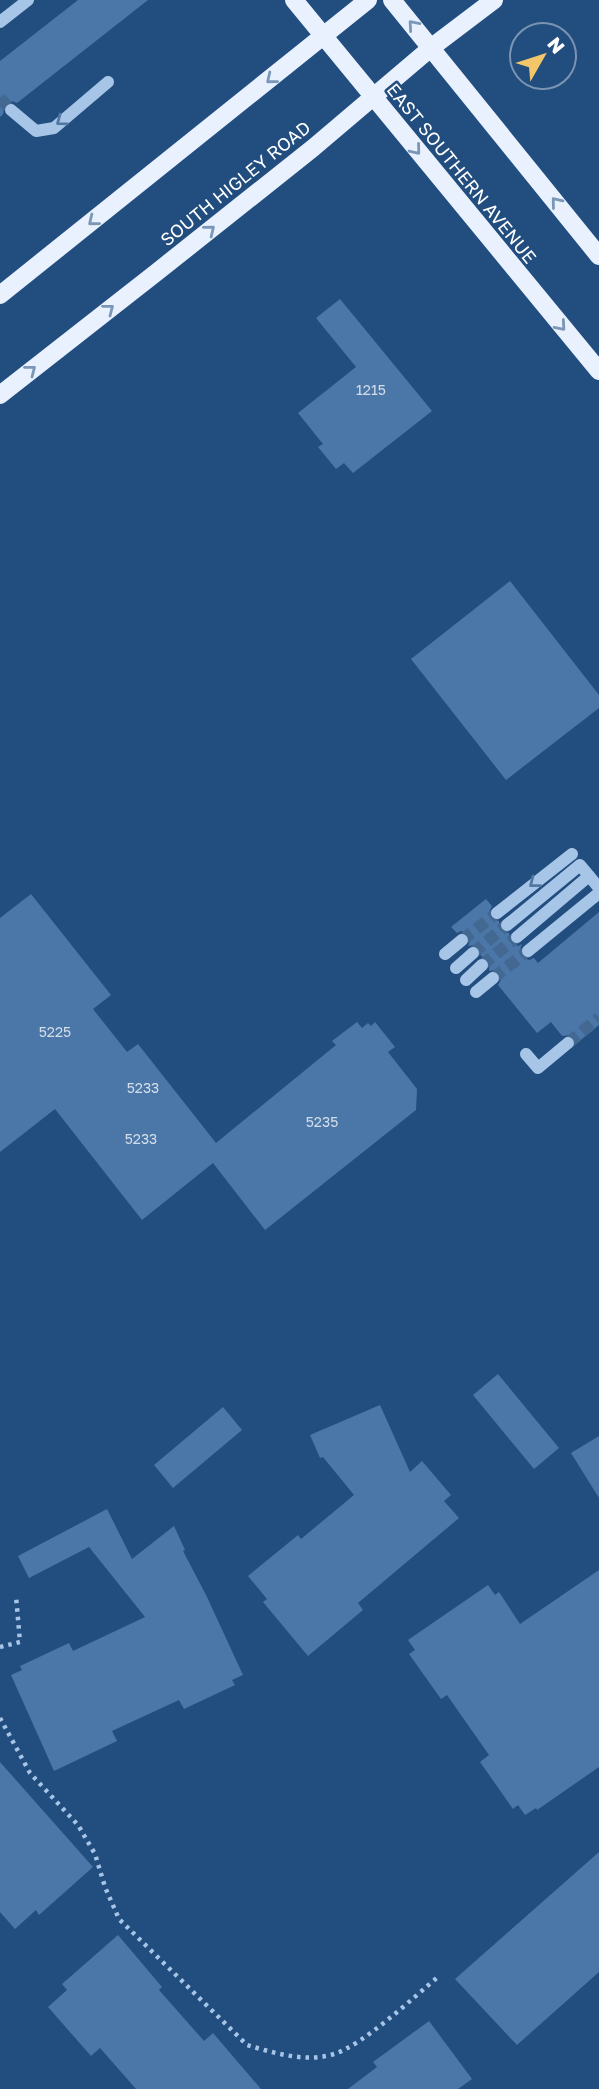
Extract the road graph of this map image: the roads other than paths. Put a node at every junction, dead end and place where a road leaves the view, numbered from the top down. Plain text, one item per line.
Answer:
1 (28, 0) edge
2 (294, 0) edge
3 (368, 0) edge
4 (392, 0) edge
5 (494, 0) edge
6 (0, 22) edge
7 (323, 36) junction
8 (432, 47) junction
9 (108, 82) dead end
10 (373, 97) junction
11 (10, 110) tunnel mouth
12 (599, 256) edge
13 (0, 295) edge
14 (599, 371) edge
15 (0, 395) edge
16 (572, 854) dead end
17 (589, 876) junction
18 (599, 891) edge
19 (497, 913) tunnel mouth
20 (507, 925) tunnel mouth
21 (517, 937) tunnel mouth
22 (462, 940) tunnel mouth
23 (528, 951) tunnel mouth
24 (472, 953) tunnel mouth
25 (445, 954) dead end
26 (482, 965) tunnel mouth
27 (456, 968) dead end
28 (493, 978) tunnel mouth
29 (466, 980) dead end
30 (476, 992) dead end
31 (568, 1043) tunnel mouth
32 (526, 1054) dead end

1 - 6 lane
2 - 7 main road, EAST SOUTHERN AVENUE
3 - 7 main road
8 -> 4 main road
5 - 8 main road, SOUTH HIGLEY ROAD
7 - 10 main road, EAST SOUTHERN AVENUE
7 -> 13 main road
8 - 10 main road, SOUTH HIGLEY ROAD
12 -> 8 main road
9 -> 11 lane
10 -> 14 main road, EAST SOUTHERN AVENUE
15 -> 10 main road, SOUTH HIGLEY ROAD
16 -> 19 lane
17 - 18 lane
17 - 20 lane
17 - 21 lane
18 - 23 lane
22 - 25 lane
24 - 27 lane
26 - 29 lane
28 - 30 lane
31 - 32 lane

